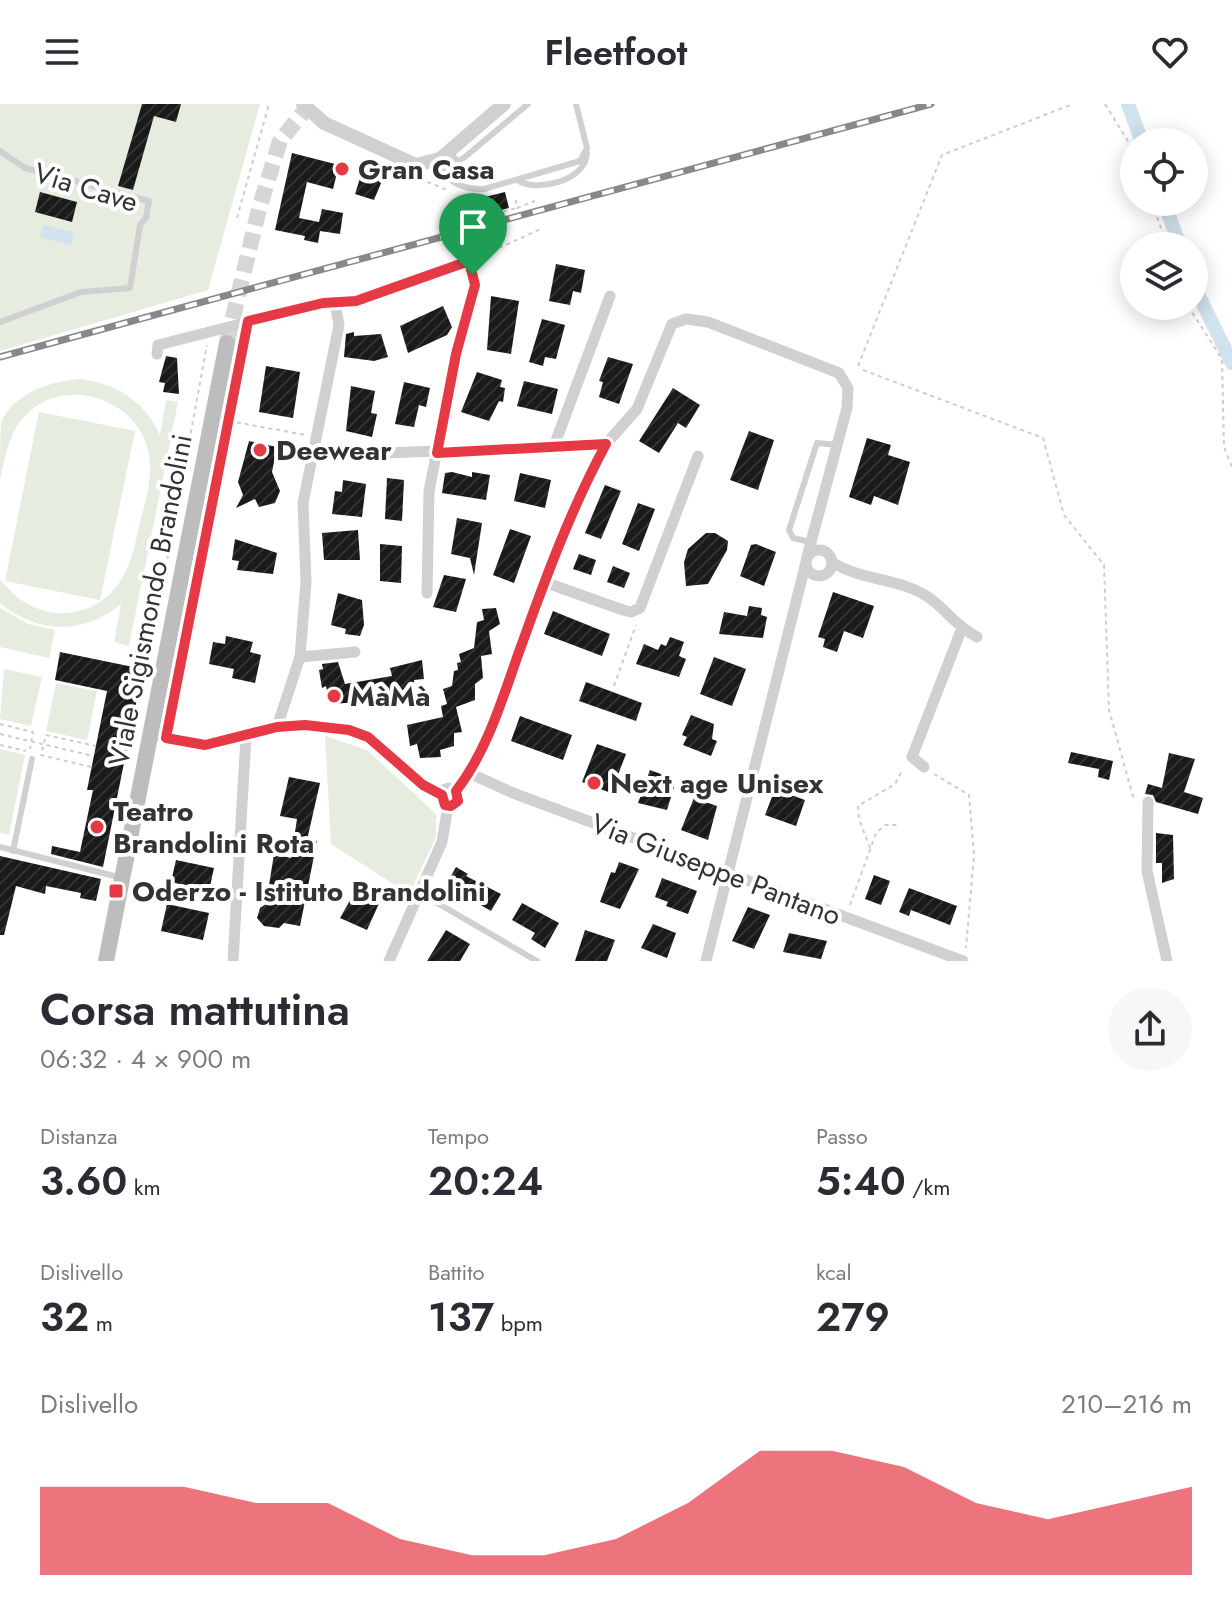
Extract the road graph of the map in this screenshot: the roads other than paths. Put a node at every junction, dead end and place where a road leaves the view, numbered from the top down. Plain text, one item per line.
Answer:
1 (504, 104) edge
2 (528, 104) edge
3 (576, 104) edge
4 (306, 108) edge
5 (587, 148) junction
6 (0, 151) edge
7 (442, 156) junction
8 (517, 180) junction
9 (473, 275) dead end
10 (610, 296) dead end
11 (0, 322) edge
12 (227, 343) tunnel mouth
13 (157, 354) dead end
14 (606, 444) junction
15 (838, 445) junction
16 (554, 446) junction
17 (437, 453) junction
18 (313, 456) junction
19 (698, 456) dead end
20 (815, 528) junction
21 (810, 542) junction
22 (821, 550) junction
23 (806, 559) junction
24 (832, 562) junction
25 (850, 572) junction
26 (823, 575) junction
27 (544, 582) junction
28 (427, 593) dead end
29 (799, 597) junction
30 (962, 628) junction
31 (977, 637) dead end
32 (355, 652) dead end
33 (300, 657) junction
34 (277, 727) junction
35 (158, 736) junction
36 (246, 736) junction
37 (32, 759) dead end
38 (924, 767) road end
39 (469, 773) junction
40 (445, 800) junction
41 (1148, 802) road end
42 (0, 847) edge
43 (13, 851) junction
44 (727, 873) junction
45 (122, 878) junction
46 (420, 893) junction
47 (946, 958) edge
48 (106, 961) edge
49 (233, 961) edge
50 (389, 961) edge
51 (537, 961) edge
52 (706, 961) edge
53 (964, 961) edge
54 (1167, 961) edge

1 - 7 street
2 - 7 lane
3 - 5 lane
4 - 7 street
5 - 8 lane
5 - 8 lane
6 - 11 lane, Via Cave
7 - 8 lane
9 - 17 street
10 - 16 street
12 - 35 main road, Viale Sigismondo Brandolini
13 - 18 street
14 - 15 street
14 - 16 street
14 - 27 street
15 - 20 street
15 - 21 lane
16 - 17 street
17 - 18 street
17 - 28 street
18 - 33 street
19 - 27 street
20 - 21 street
20 - 22 street
21 - 23 street
22 - 23 street
22 - 24 street
23 - 26 street
23 - 29 street
24 - 25 street
24 - 26 street
25 - 26 street
25 - 30 street
26 - 29 street
27 - 39 street
29 - 44 street
30 - 31 street
30 - 38 street
32 - 33 street
33 - 34 street
34 - 36 street
34 - 40 street
35 - 36 street
35 - 45 main road, Viale Sigismondo Brandolini
36 - 49 street
37 - 43 lane
39 - 40 street
39 - 44 street, Via Giuseppe Pantano
40 - 46 street
41 - 54 street
42 - 43 lane
43 - 45 lane
44 - 47 street, Via Giuseppe Pantano
44 - 52 street
45 - 48 main road, Viale Sigismondo Brandolini
46 - 50 street
46 - 51 lane
47 - 53 street, Via Giuseppe Pantano

